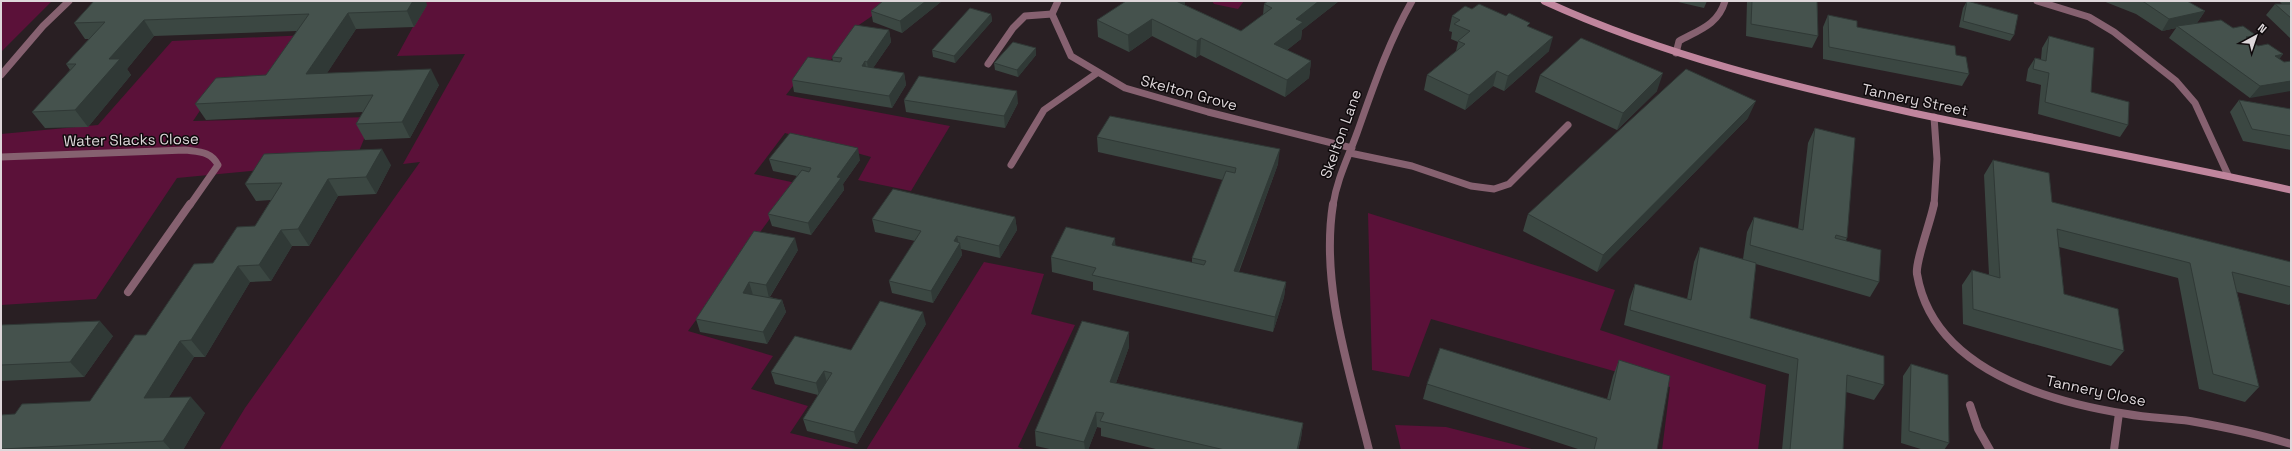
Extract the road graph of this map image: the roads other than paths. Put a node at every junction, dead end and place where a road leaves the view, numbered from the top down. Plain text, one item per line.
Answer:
1 (69, 1) edge
2 (1058, 1) edge
3 (1412, 1) edge
4 (1544, 1) edge
5 (1725, 1) edge
6 (2037, 1) edge
7 (1052, 14) junction
8 (1676, 53) junction
9 (988, 64) dead end
10 (1096, 73) junction
11 (1, 75) edge
12 (1934, 117) junction
13 (1568, 126) dead end
14 (1351, 151) junction
15 (1, 157) edge
16 (1011, 165) dead end
17 (2228, 175) junction
18 (2291, 190) edge
19 (128, 292) dead end
20 (1970, 405) dead end
21 (2119, 413) junction
22 (2291, 444) edge
23 (1370, 450) edge
24 (1990, 450) edge
25 (2114, 450) edge

1 - 11 street
2 - 7 street
3 - 14 street, Skelton Lane
4 - 8 main road, Tannery Street
5 - 8 street
6 - 17 street
7 - 9 street
7 - 10 street, Skelton Grove
8 - 12 main road, Tannery Street
10 - 14 street, Skelton Grove
10 - 16 street
12 - 17 main road, Tannery Street
12 - 21 street, Tannery Close
13 - 14 street, Skelton Grove
14 - 23 street, Skelton Lane
15 - 19 street, Water Slacks Close
17 - 18 main road, Tannery Street
20 - 24 street
21 - 22 street, Tannery Close
21 - 25 street

